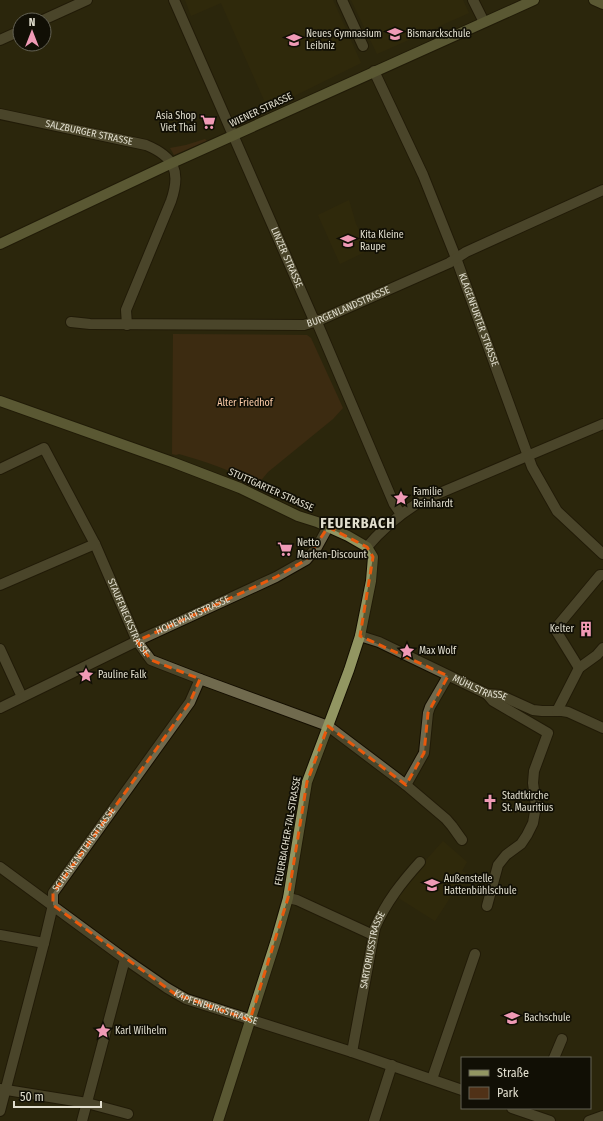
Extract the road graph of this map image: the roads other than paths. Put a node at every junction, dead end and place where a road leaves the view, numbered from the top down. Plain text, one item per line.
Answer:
1 (87, 0) edge
2 (174, 0) edge
3 (342, 0) edge
4 (474, 0) edge
5 (534, 0) edge
6 (594, 0) edge
7 (603, 4) edge
8 (52, 16) edge
9 (484, 22) junction
10 (12, 35) edge
11 (0, 40) edge
12 (363, 46) dead end
13 (374, 71) junction
14 (0, 114) edge
15 (234, 135) junction
16 (172, 163) junction
17 (603, 190) edge
18 (0, 244) edge
19 (456, 258) junction
20 (316, 320) junction
21 (71, 322) dead end
22 (127, 325) junction
23 (0, 401) edge
24 (603, 424) edge
25 (527, 456) junction
26 (0, 469) edge
27 (400, 514) junction
28 (328, 527) junction
29 (95, 544) junction
30 (367, 547) junction
31 (603, 554) edge
32 (603, 574) edge
33 (0, 585) edge
34 (360, 636) junction
35 (137, 641) junction
36 (603, 648) edge
37 (0, 649) edge
38 (579, 668) junction
39 (448, 676) junction
40 (200, 679) junction
41 (487, 694) junction
42 (22, 697) junction
43 (0, 708) edge
44 (557, 711) junction
45 (328, 726) junction
46 (603, 728) edge
47 (406, 785) junction
48 (462, 840) dead end
49 (420, 862) dead end
50 (0, 867) edge
51 (288, 898) junction
52 (54, 905) junction
53 (487, 906) dead end
54 (0, 935) edge
55 (373, 936) junction
56 (44, 943) junction
57 (475, 954) dead end
58 (125, 959) junction
59 (250, 1020) junction
60 (562, 1039) dead end
61 (352, 1052) junction
62 (554, 1057) edge
63 (392, 1066) junction
64 (432, 1079) junction
65 (2, 1090) edge
66 (461, 1090) edge
67 (87, 1103) junction
68 (515, 1109) edge
69 (0, 1111) edge
70 (128, 1114) dead end
71 (532, 1115) edge
72 (603, 1116) edge
73 (82, 1121) edge
74 (218, 1121) edge
75 (374, 1121) edge
76 (550, 1121) edge
77 (591, 1121) edge

1 - 8 street
2 - 15 street, LINZER STRASSE
3 - 12 street
4 - 9 street
5 - 9 main road, WIENER STRASSE
6 - 7 main road
9 - 13 main road, WIENER STRASSE
10 - 11 street
13 - 15 main road, WIENER STRASSE
13 - 19 street, KLAGENFURTER STRASSE
14 - 16 street, SALZBURGER STRASSE
15 - 16 main road, WIENER STRASSE
15 - 20 street, LINZER STRASSE
16 - 18 main road, WIENER STRASSE
16 - 22 street
17 - 19 street, BURGENLANDSTRASSE
19 - 20 street, BURGENLANDSTRASSE
19 - 25 street, KLAGENFURTER STRASSE
20 - 22 street, BURGENLANDSTRASSE
20 - 27 street, LINZER STRASSE
21 - 22 street, BURGENLANDSTRASSE
23 - 28 main road, STUTTGARTER STRASSE
24 - 25 street
25 - 27 street
25 - 31 street, KLAGENFURTER STRASSE
26 - 29 street, STAUFENECKSTRASSE
27 - 30 street
28 - 30 main road, STUTTGARTER STRASSE
28 - 35 street, HOHEWARTSTRASSE
29 - 33 street
29 - 35 street, STAUFENECKSTRASSE
30 - 34 main road, FEUERBACHER-TAL-STRASSE
32 - 38 street
34 - 39 street, MÜHLSTRASSE
34 - 45 main road, FEUERBACHER-TAL-STRASSE
35 - 40 street, STAUFENECKSTRASSE
35 - 42 street, HOHEWARTSTRASSE
36 - 38 street
37 - 42 street
38 - 44 street
39 - 41 street, MÜHLSTRASSE
39 - 47 street
40 - 45 street, STAUFENECKSTRASSE
40 - 52 street, SCHENKENSTEINSTRASSE
41 - 44 street, MÜHLSTRASSE
41 - 53 street
42 - 43 street, HOHEWARTSTRASSE
44 - 46 street, MÜHLSTRASSE
45 - 47 street, STAUFENECKSTRASSE
45 - 51 main road, FEUERBACHER-TAL-STRASSE
47 - 48 street, STAUFENECKSTRASSE
49 - 55 street, SARTORIUSSTRASSE
50 - 52 street, KAPFENBURGSTRASSE
51 - 55 street
51 - 59 main road, FEUERBACHER-TAL-STRASSE
52 - 56 street, SCHENKENSTEINSTRASSE
52 - 58 street, KAPFENBURGSTRASSE
54 - 56 street
55 - 61 street, SARTORIUSSTRASSE
56 - 65 street, SCHENKENSTEINSTRASSE
57 - 64 street
58 - 59 street, KAPFENBURGSTRASSE
58 - 67 street
59 - 61 street, KAPFENBURGSTRASSE
59 - 74 main road, FEUERBACHER-TAL-STRASSE
60 - 62 street
61 - 63 street, KAPFENBURGSTRASSE
63 - 64 street, KAPFENBURGSTRASSE
63 - 75 street
64 - 66 street, KAPFENBURGSTRASSE
65 - 67 street
65 - 69 street, SCHENKENSTEINSTRASSE
67 - 70 street
67 - 73 street
68 - 71 street
71 - 76 street
72 - 77 street

